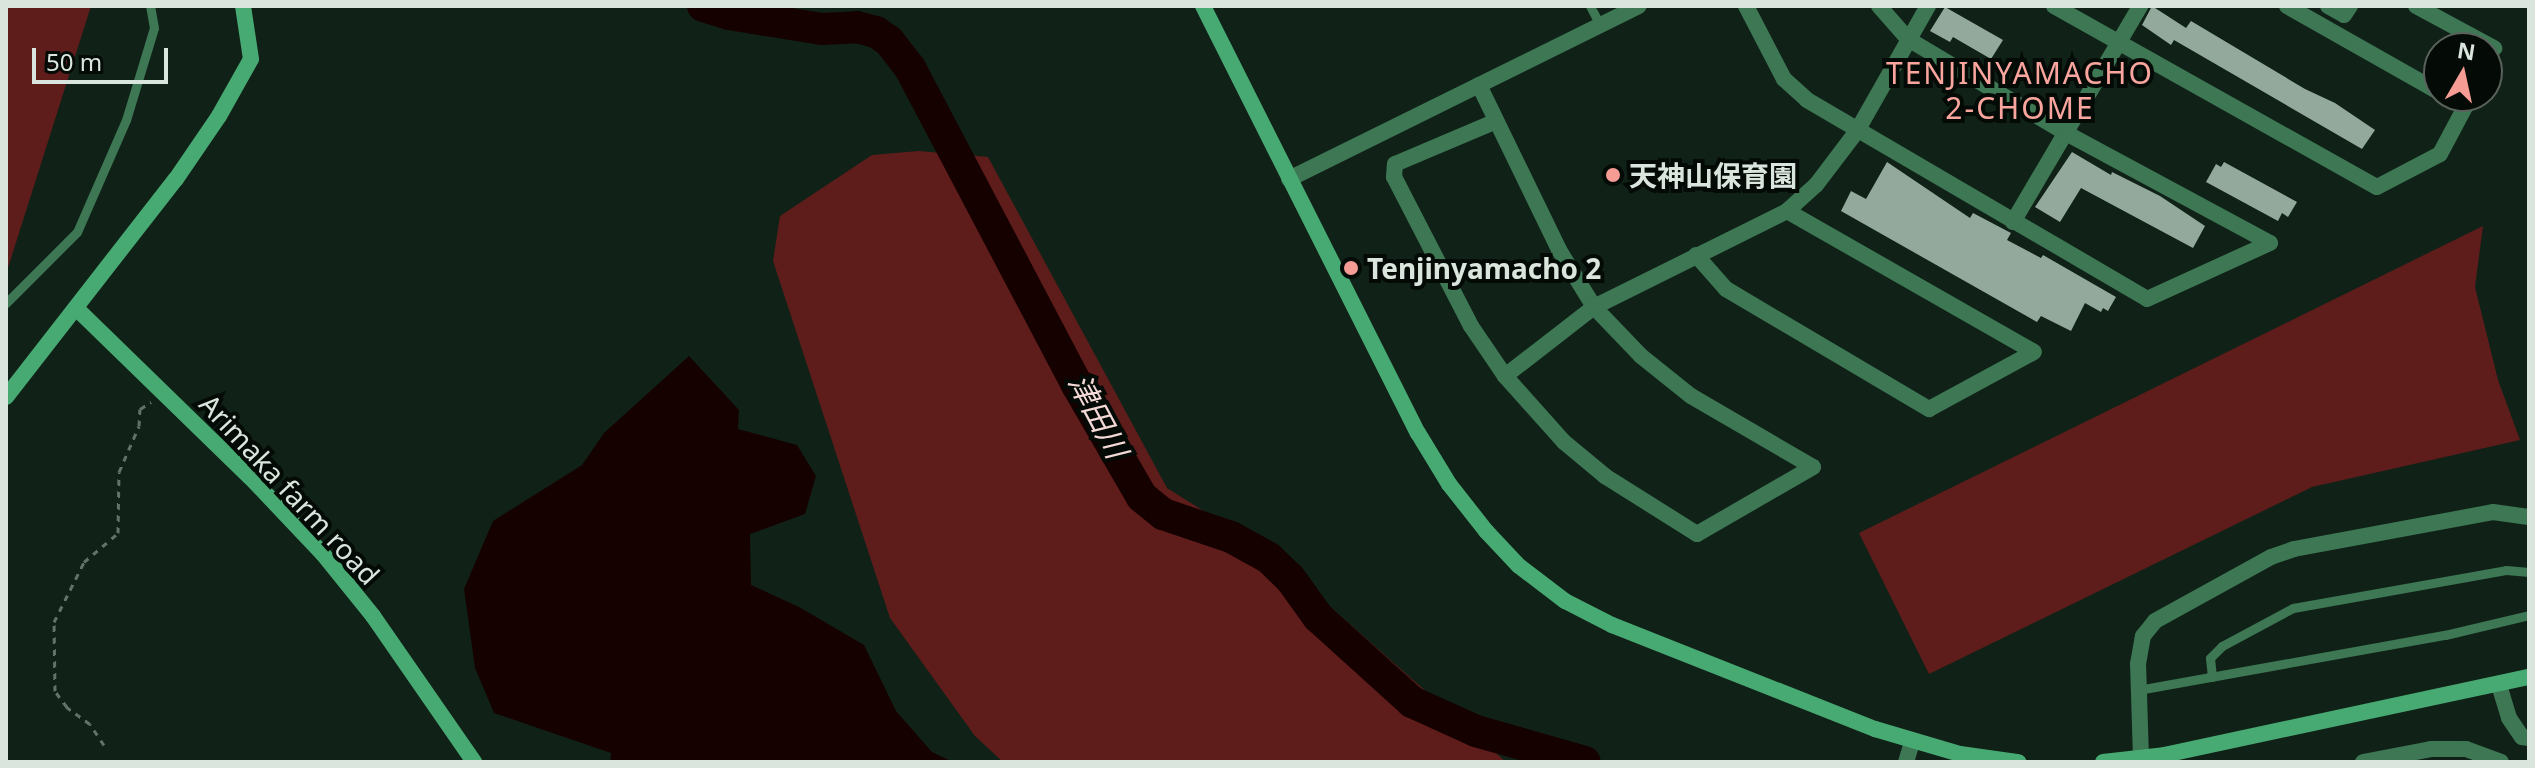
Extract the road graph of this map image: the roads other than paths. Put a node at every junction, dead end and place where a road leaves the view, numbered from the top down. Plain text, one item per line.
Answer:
1 (150, 6) edge
2 (243, 6) edge
3 (1203, 6) edge
4 (1590, 6) edge
5 (1639, 6) edge
6 (1746, 6) edge
7 (1879, 6) edge
8 (1928, 6) edge
9 (2054, 6) edge
10 (2140, 6) edge
11 (2287, 6) edge
12 (2328, 6) edge
13 (2350, 6) edge
14 (2416, 6) edge
15 (1600, 25) junction
16 (2464, 32) edge
17 (1908, 39) junction
18 (2118, 42) junction
19 (2423, 83) edge
20 (1479, 85) junction
21 (2462, 112) edge
22 (1494, 122) junction
23 (1857, 131) junction
24 (2064, 132) junction
25 (1289, 179) junction
26 (1787, 211) junction
27 (2013, 222) junction
28 (1696, 255) junction
29 (6, 303) edge
30 (1594, 307) junction
31 (76, 308) junction
32 (1505, 376) junction
33 (6, 397) edge
34 (2529, 517) edge
35 (2529, 572) edge
36 (2529, 615) edge
37 (2212, 677) junction
38 (2529, 677) edge
39 (2499, 685) junction
40 (2138, 690) junction
41 (2529, 738) edge
42 (1912, 742) junction
43 (2141, 758) junction
44 (474, 762) edge
45 (1906, 762) edge
46 (2018, 762) edge
47 (2103, 762) edge
48 (2363, 762) edge
49 (2501, 762) edge

1 - 29 lane
2 - 31 street
3 - 25 street
4 - 15 lane
5 - 15 street
6 - 23 street
7 - 17 street
8 - 17 street
9 - 18 street
10 - 18 street
11 - 19 street
12 - 13 street
14 - 16 street
15 - 20 street
17 - 23 street
17 - 24 street
18 - 21 street
18 - 24 street
20 - 22 street
20 - 25 street
22 - 30 street
22 - 32 street
23 - 26 street
23 - 27 street
24 - 27 street
24 - 27 street
25 - 42 street
26 - 28 street
26 - 28 street
28 - 30 street
30 - 32 street
30 - 32 street
31 - 33 street
31 - 44 street, Arimaka farm road
34 - 40 street
35 - 37 lane
36 - 37 lane
37 - 40 lane
38 - 39 street
39 - 41 street
39 - 43 street
40 - 43 street
42 - 45 street
42 - 46 street
43 - 47 street
48 - 49 street

